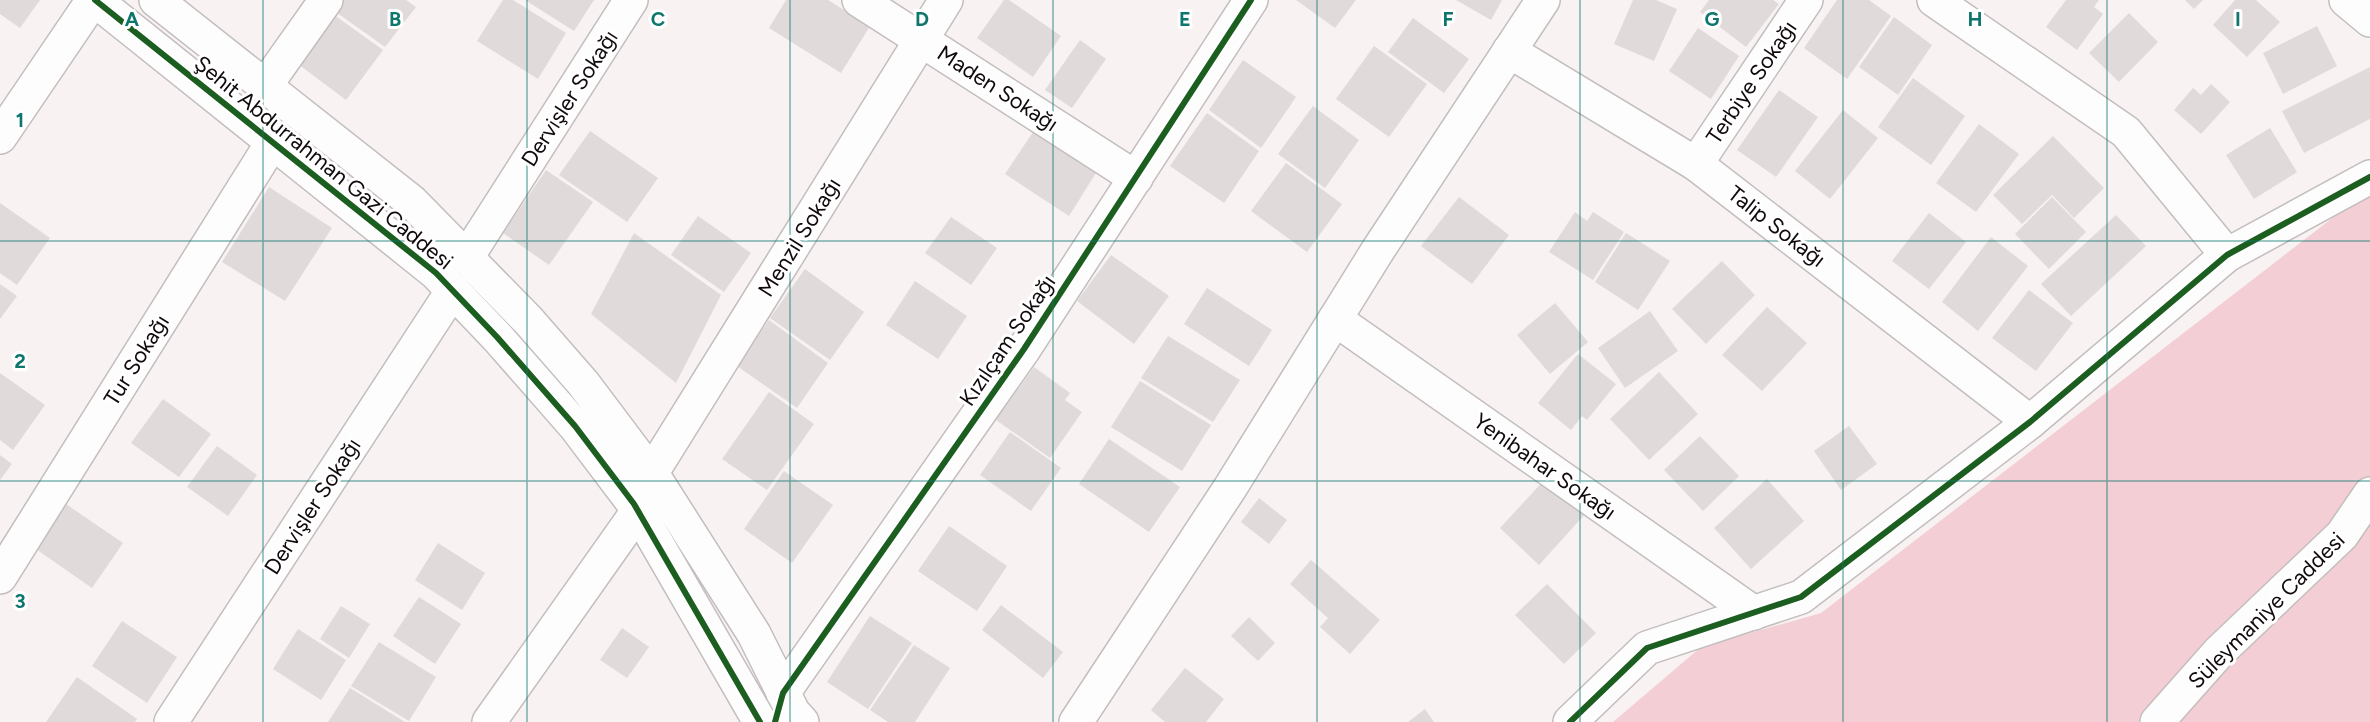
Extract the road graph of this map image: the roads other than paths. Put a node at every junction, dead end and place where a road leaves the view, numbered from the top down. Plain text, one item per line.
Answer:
1 (94, 0) edge
2 (156, 0) edge
3 (326, 0) edge
4 (631, 0) edge
5 (859, 0) edge
6 (946, 0) edge
7 (1251, 0) edge
8 (1543, 0) edge
9 (1806, 0) edge
10 (1934, 0) edge
11 (2346, 0) edge
12 (2370, 20) edge
13 (923, 39) junction
14 (1509, 51) junction
15 (265, 86) junction
16 (0, 137) edge
17 (272, 143) junction
18 (1696, 164) junction
19 (1136, 177) junction
20 (2370, 177) edge
21 (2227, 255) junction
22 (467, 257) junction
23 (453, 290) junction
24 (1335, 319) junction
25 (2030, 422) junction
26 (651, 474) junction
27 (2370, 494) edge
28 (638, 511) junction
29 (0, 578) edge
30 (1754, 613) junction
31 (779, 708) edge
32 (171, 722) edge
33 (489, 722) edge
34 (760, 722) edge
35 (802, 722) edge
36 (1077, 722) edge
37 (1570, 722) edge
38 (2157, 722) edge

1 - 16 street
1 - 17 street, Şehit Abdurrahman Gazi Caddesi
2 - 15 street, Şehit Abdurrahman Gazi Caddesi
3 - 15 street
4 - 22 street, Dervişler Sokağı
5 - 13 street, Maden Sokağı
6 - 13 street, Menzil Sokağı
7 - 19 street, Kızılçam Sokağı
8 - 14 street
9 - 18 street, Terbiye Sokağı
10 - 21 street
11 - 12 street
13 - 19 street, Maden Sokağı
13 - 26 street, Menzil Sokağı
14 - 18 street, Talip Sokağı
14 - 24 street
15 - 17 street
15 - 22 street, Şehit Abdurrahman Gazi Caddesi
17 - 23 street, Şehit Abdurrahman Gazi Caddesi
17 - 29 street, Tur Sokağı
18 - 25 street, Talip Sokağı
19 - 31 street, Kızılçam Sokağı
20 - 21 street
21 - 25 street
22 - 23 street, Dervişler Sokağı
22 - 26 street, Şehit Abdurrahman Gazi Caddesi
23 - 28 street, Şehit Abdurrahman Gazi Caddesi
23 - 32 street, Dervişler Sokağı
24 - 30 street, Yenibahar Sokağı
24 - 36 street
25 - 30 street
26 - 28 street, Menzil Sokağı
26 - 31 street, Şehit Abdurrahman Gazi Caddesi
27 - 38 street, Süleymaniye Caddesi
28 - 33 street, Menzil Sokağı
28 - 34 street, Şehit Abdurrahman Gazi Caddesi
30 - 37 street
31 - 35 street, Şehit Abdurrahman Gazi Caddesi

